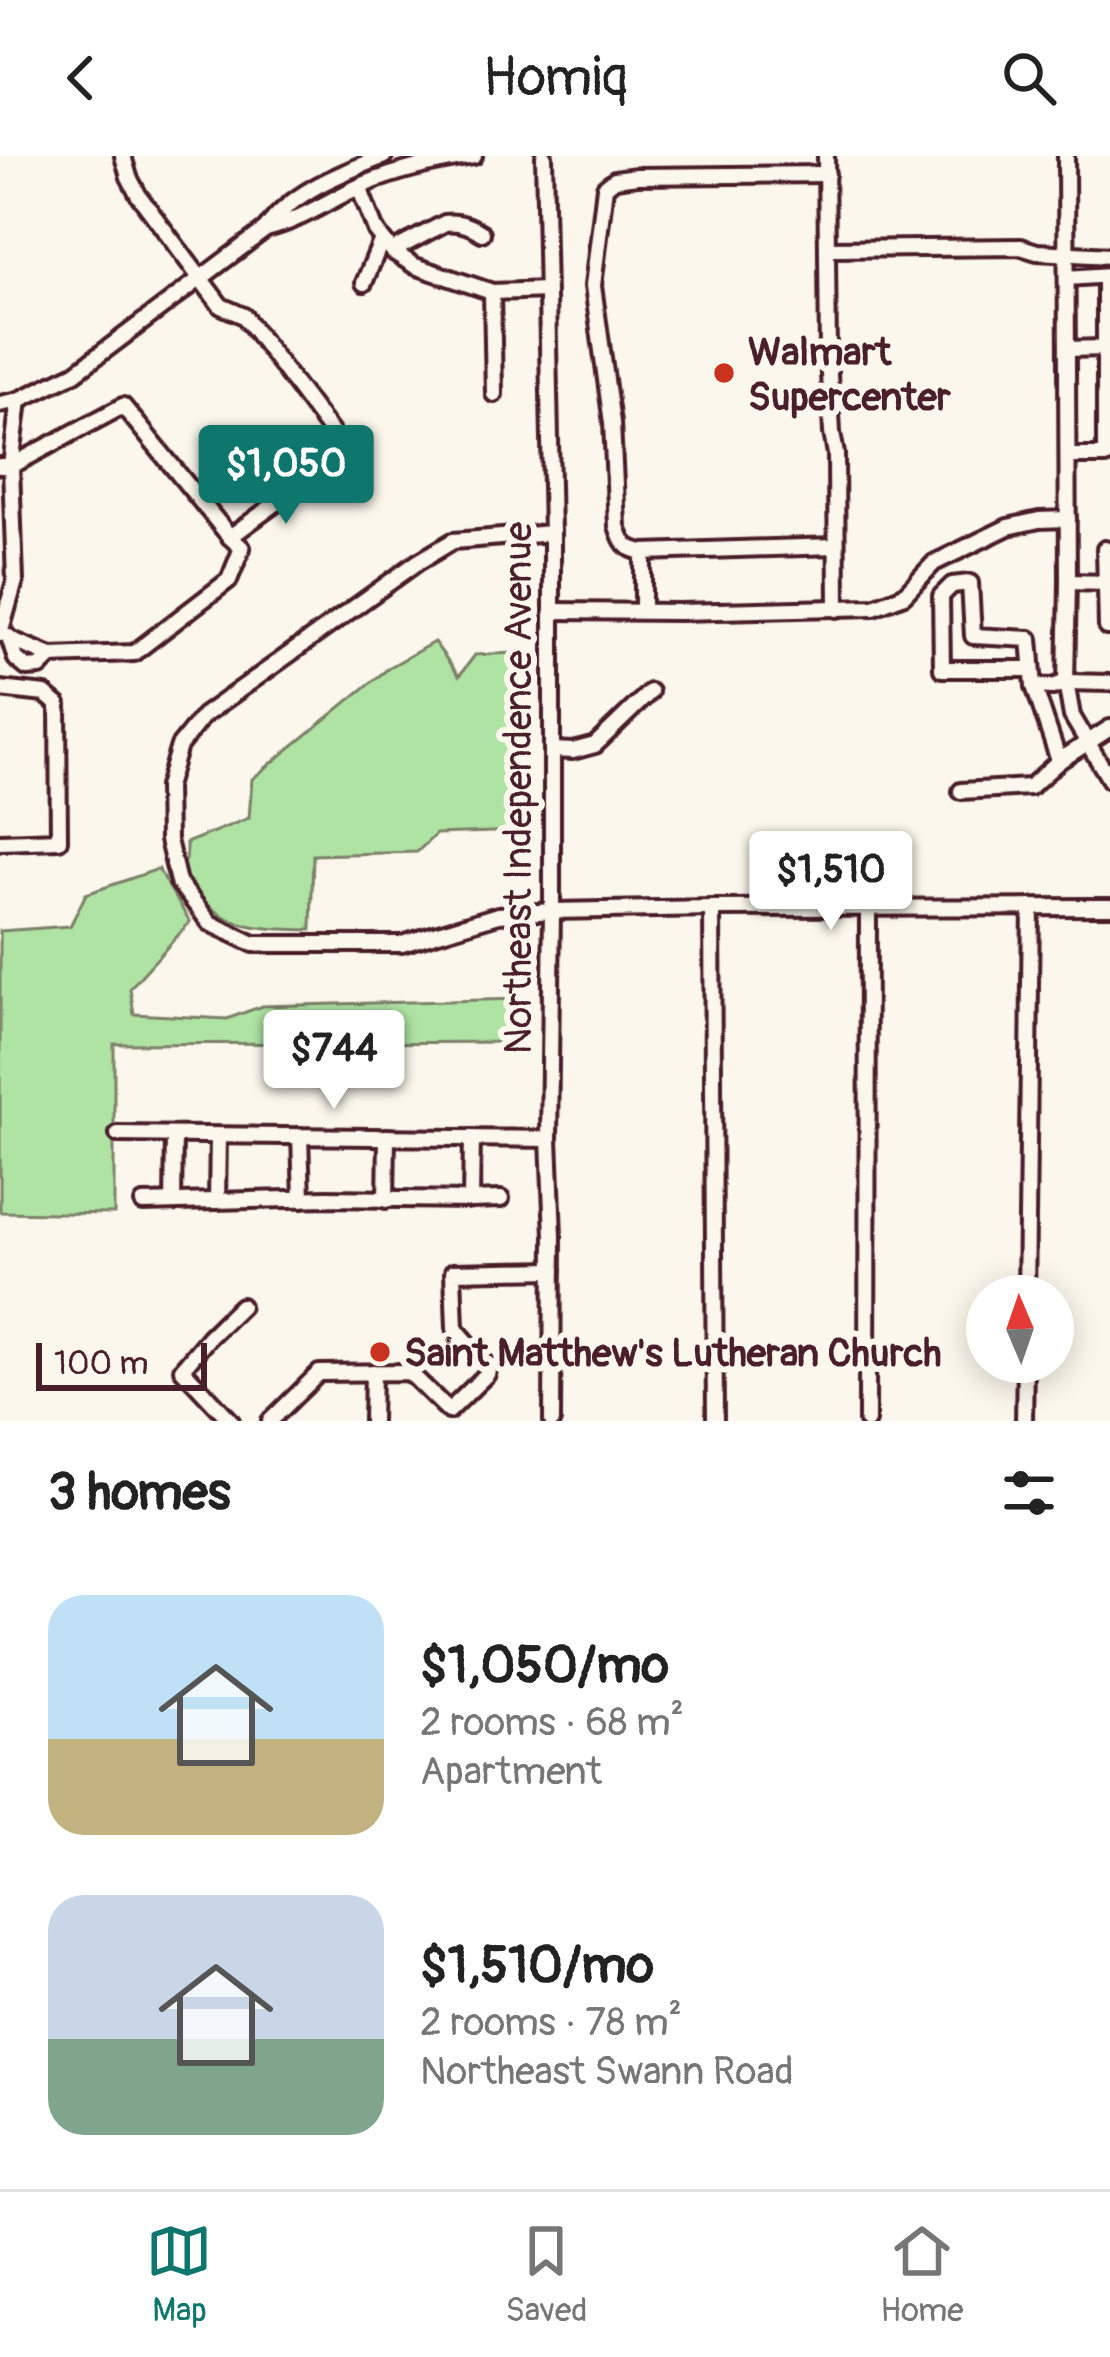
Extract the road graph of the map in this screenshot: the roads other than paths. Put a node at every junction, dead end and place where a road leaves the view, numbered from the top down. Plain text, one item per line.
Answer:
1 (123, 156) edge
2 (384, 156) edge
3 (474, 156) edge
4 (544, 156) edge
5 (826, 156) edge
6 (1066, 156) edge
7 (827, 174) junction
8 (359, 187) junction
9 (266, 230) junction
10 (482, 233) dead end
11 (387, 245) junction
12 (829, 249) junction
13 (1067, 252) junction
14 (1110, 256) edge
15 (1108, 275) edge
16 (1067, 278) junction
17 (201, 279) junction
18 (364, 283) dead end
19 (546, 290) junction
20 (492, 292) junction
21 (1105, 348) junction
22 (1067, 349) junction
23 (494, 394) dead end
24 (19, 400) junction
25 (0, 404) edge
26 (1107, 456) edge
27 (1068, 462) junction
28 (6, 466) edge
29 (1050, 469) dead end
30 (1068, 519) junction
31 (551, 533) junction
32 (230, 537) junction
33 (836, 546) junction
34 (1105, 549) dead end
35 (643, 552) junction
36 (1068, 582) junction
37 (1108, 583) edge
38 (837, 609) junction
39 (552, 611) junction
40 (643, 611) junction
41 (1110, 627) edge
42 (4, 632) edge
43 (941, 636) junction
44 (973, 636) junction
45 (1032, 669) junction
46 (1066, 682) junction
47 (1110, 683) edge
48 (1034, 686) junction
49 (0, 689) edge
50 (650, 692) dead end
51 (1110, 728) edge
52 (1085, 742) junction
53 (552, 750) junction
54 (1058, 761) junction
55 (1110, 780) edge
56 (962, 791) dead end
57 (0, 842) edge
58 (1031, 907) junction
59 (712, 908) junction
60 (868, 908) junction
61 (1110, 908) edge
62 (552, 911) junction
63 (118, 1134) dead end
64 (174, 1135) junction
65 (218, 1136) junction
66 (300, 1136) junction
67 (387, 1137) junction
68 (472, 1138) junction
69 (549, 1139) junction
70 (302, 1199) junction
71 (502, 1199) dead end
72 (386, 1200) junction
73 (471, 1200) junction
74 (217, 1201) junction
75 (173, 1202) junction
76 (143, 1203) dead end
77 (553, 1270) junction
78 (1026, 1275) edge
79 (241, 1306) dead end
80 (373, 1372) junction
81 (1025, 1383) edge
82 (444, 1416) edge
83 (231, 1421) edge
84 (270, 1421) edge
85 (372, 1421) edge
86 (552, 1421) edge
87 (715, 1421) edge
88 (867, 1421) edge
89 (1024, 1421) edge

1 - 17 street
2 - 9 street
3 - 8 street
4 - 19 street, Northeast Independence Avenue
5 - 7 street
6 - 13 street
7 - 12 street
7 - 35 street
8 - 9 street
8 - 11 street
9 - 17 street
10 - 11 street
11 - 18 street
11 - 20 street
12 - 13 street
12 - 33 street
13 - 14 street
13 - 16 street
15 - 16 street
15 - 21 street
16 - 22 street
17 - 24 street
17 - 32 street
19 - 20 street
19 - 31 street, Northeast Independence Avenue
20 - 23 street
21 - 22 street
21 - 26 street
22 - 27 street
24 - 25 street
24 - 28 street
26 - 27 street
27 - 29 street
27 - 30 street
28 - 32 street
28 - 42 street
30 - 36 street
30 - 38 street
31 - 39 street, Northeast Independence Avenue
31 - 62 street
32 - 42 street
33 - 35 street
33 - 38 street
34 - 37 street
35 - 40 street
36 - 37 street
36 - 46 street
37 - 41 street
38 - 40 street
39 - 40 street
39 - 53 street, Northeast Independence Avenue
43 - 44 street
43 - 44 street
43 - 45 street
44 - 45 street
45 - 48 street
46 - 47 street
46 - 48 street
46 - 52 street
48 - 54 street
49 - 57 street
50 - 53 street
51 - 52 street
52 - 54 street
52 - 55 street
53 - 62 street, Northeast Independence Avenue
54 - 56 street
58 - 60 street
58 - 61 street
58 - 78 street
59 - 60 street
59 - 62 street
59 - 87 street
60 - 88 street
62 - 69 street, Northeast Independence Avenue
63 - 64 street
64 - 65 street
64 - 75 street
65 - 66 street
65 - 74 street
66 - 67 street
66 - 70 street
67 - 68 street
67 - 72 street
68 - 69 street
68 - 73 street
69 - 77 street, Northeast Independence Avenue
70 - 72 street
70 - 74 street
71 - 73 street
72 - 73 street
74 - 75 street
75 - 76 street
77 - 82 street
77 - 86 street, Northeast Independence Avenue
79 - 83 street
80 - 82 street
80 - 84 street
80 - 85 street
81 - 89 street

